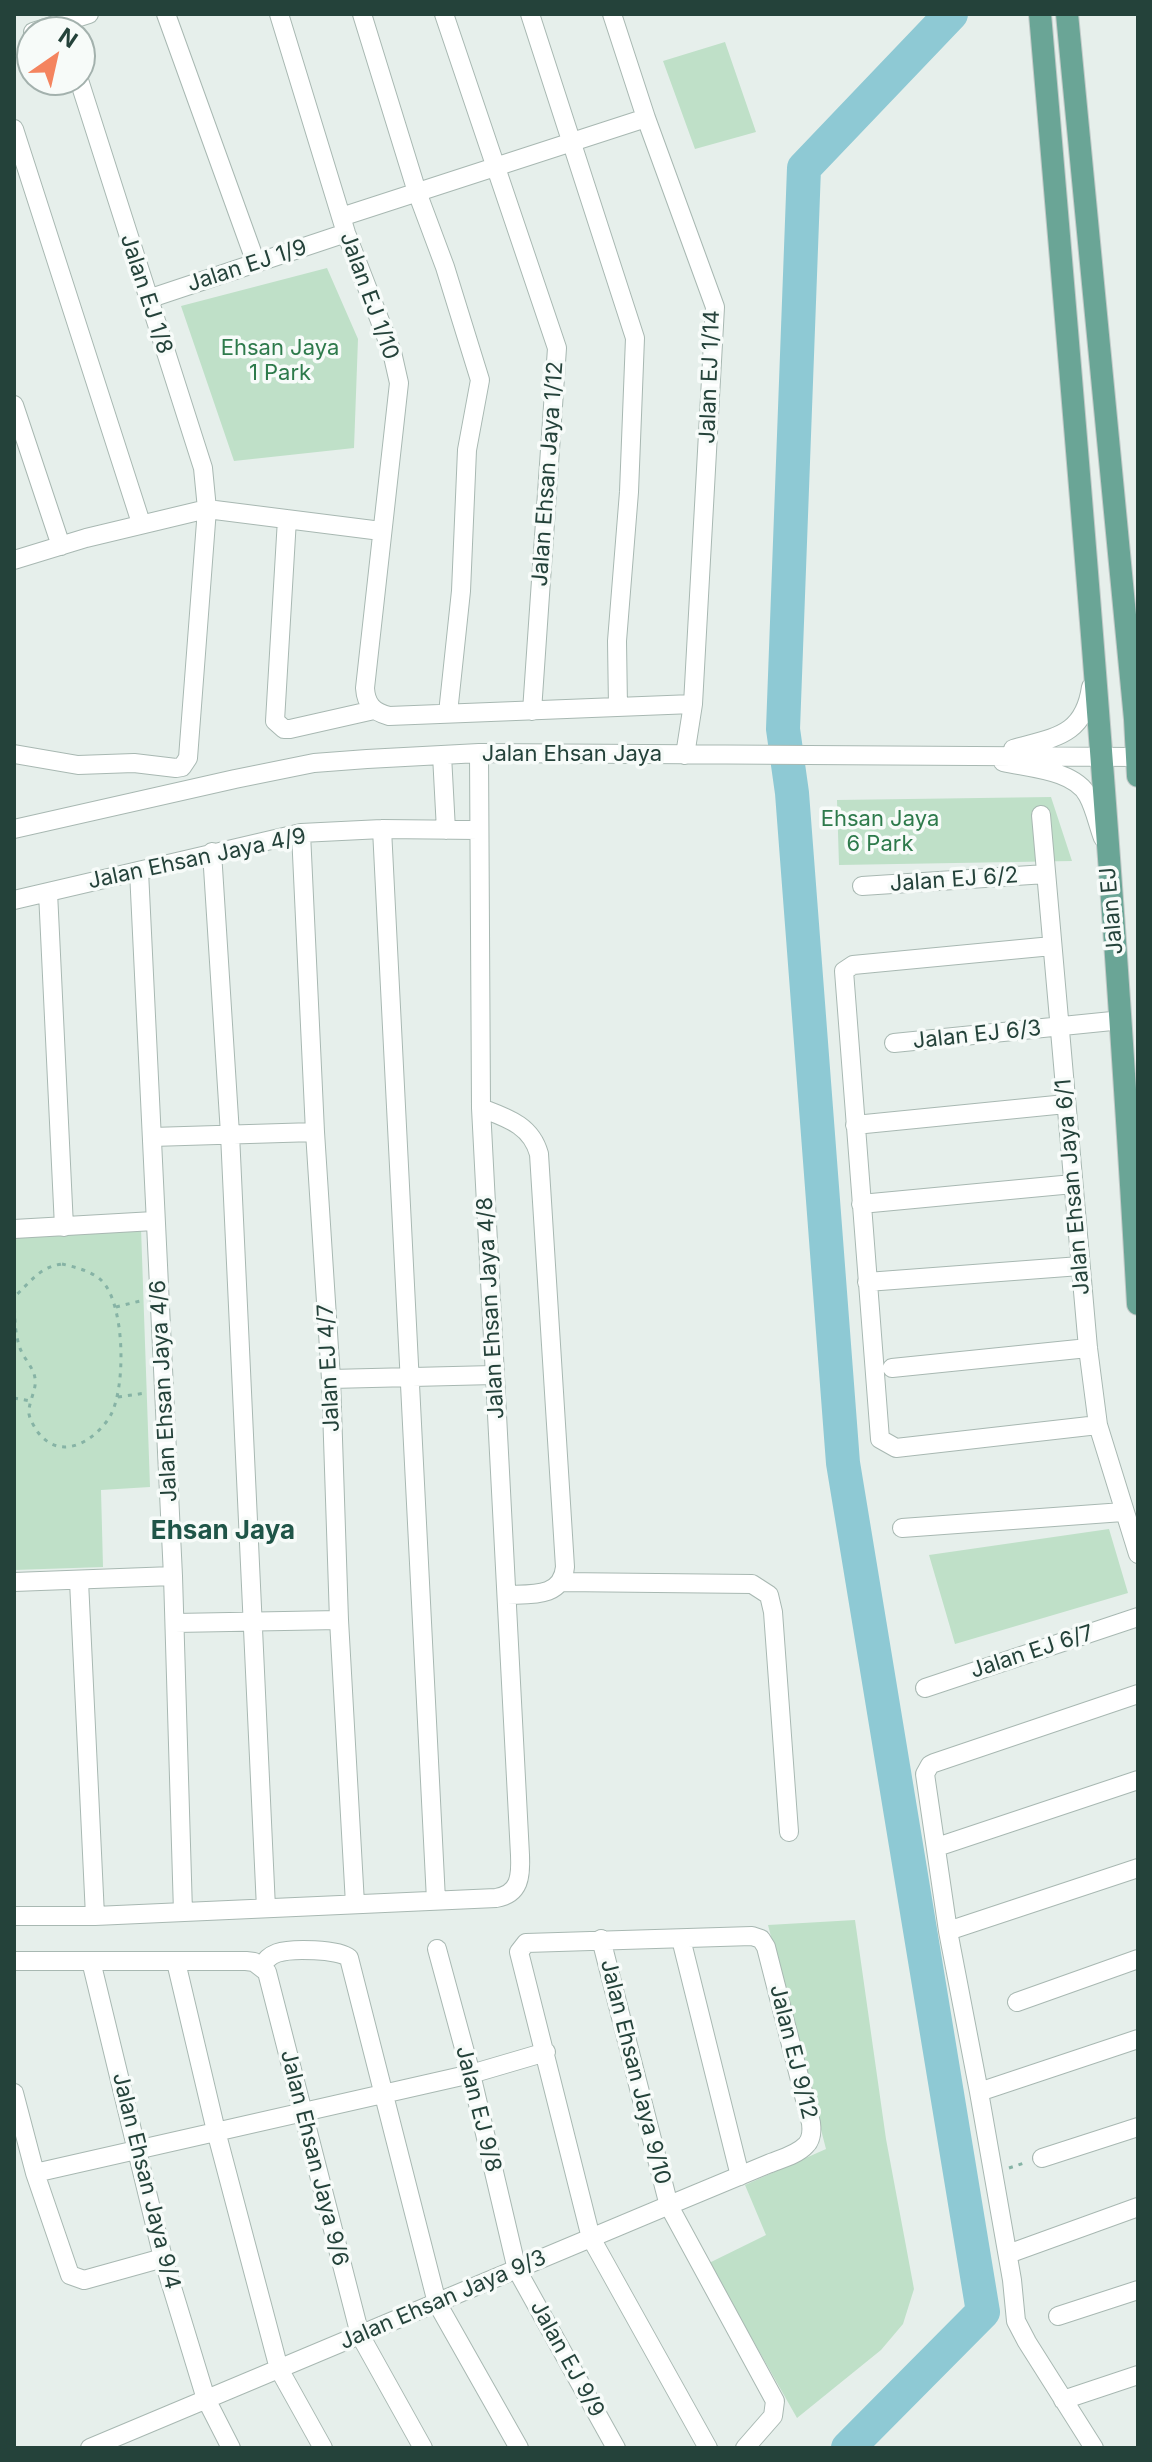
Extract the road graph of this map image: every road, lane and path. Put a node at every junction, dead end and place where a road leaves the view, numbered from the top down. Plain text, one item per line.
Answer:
1 (166, 14) edge
2 (279, 14) edge
3 (362, 14) edge
4 (444, 14) edge
5 (530, 14) edge
6 (612, 14) edge
7 (1040, 14) edge
8 (1067, 14) edge
9 (84, 96) edge
10 (646, 118) junction
11 (14, 129) edge
12 (571, 143) junction
13 (495, 167) junction
14 (417, 192) junction
15 (344, 225) junction
16 (256, 263) junction
17 (148, 299) junction
18 (14, 405) edge
19 (207, 509) junction
20 (287, 519) junction
21 (141, 523) junction
22 (381, 531) junction
23 (61, 546) junction
24 (14, 560) edge
25 (1095, 660) junction
26 (693, 704) junction
27 (618, 707) junction
28 (532, 711) junction
29 (382, 713) junction
30 (448, 713) junction
31 (1137, 719) edge
32 (479, 753) junction
33 (14, 754) edge
34 (442, 755) junction
35 (685, 755) junction
36 (973, 755) junction
37 (995, 755) junction
38 (1102, 757) junction
39 (1137, 767) edge
40 (1041, 815) dead end
41 (14, 829) edge
42 (382, 829) junction
43 (446, 830) junction
44 (478, 830) junction
45 (301, 833) junction
46 (1106, 848) junction
47 (212, 852) junction
48 (139, 871) junction
49 (1046, 874) junction
50 (862, 886) dead end
51 (48, 892) junction
52 (14, 900) edge
53 (1052, 946) junction
54 (1122, 1020) junction
55 (1059, 1026) junction
56 (894, 1043) dead end
57 (1066, 1104) junction
58 (481, 1108) junction
59 (855, 1125) junction
60 (315, 1132) junction
61 (230, 1134) junction
62 (152, 1137) junction
63 (1073, 1184) junction
64 (861, 1204) junction
65 (154, 1221) junction
66 (64, 1227) junction
67 (14, 1229) edge
68 (1080, 1266) junction
69 (867, 1282) junction
70 (160, 1295) junction
71 (14, 1297) edge
72 (1138, 1304) edge
73 (116, 1307) junction
74 (1088, 1348) junction
75 (892, 1368) dead end
76 (494, 1375) junction
77 (410, 1377) junction
78 (331, 1379) junction
79 (165, 1390) junction
80 (118, 1397) junction
81 (14, 1398) edge
82 (31, 1401) junction
83 (1098, 1425) junction
84 (1123, 1512) junction
85 (902, 1528) dead end
86 (1138, 1554) edge
87 (173, 1576) junction
88 (79, 1581) junction
89 (14, 1582) edge
90 (561, 1582) junction
91 (507, 1595) junction
92 (1138, 1617) edge
93 (339, 1620) junction
94 (175, 1623) junction
95 (252, 1623) junction
96 (925, 1688) dead end
97 (1138, 1694) edge
98 (1138, 1780) edge
99 (789, 1832) dead end
100 (937, 1847) junction
101 (1138, 1868) edge
102 (436, 1900) junction
103 (355, 1904) junction
104 (266, 1908) junction
105 (183, 1912) junction
106 (14, 1916) edge
107 (95, 1916) junction
108 (948, 1931) junction
109 (601, 1939) junction
110 (681, 1939) junction
111 (437, 1949) dead end
112 (1138, 1959) edge
113 (14, 1961) edge
114 (91, 1961) junction
115 (176, 1962) junction
116 (266, 1973) junction
117 (1017, 2002) dead end
118 (1138, 2039) edge
119 (546, 2052) junction
120 (471, 2074) junction
121 (979, 2092) junction
122 (14, 2093) edge
123 (382, 2093) junction
124 (301, 2112) junction
125 (1138, 2127) edge
126 (216, 2131) junction
127 (138, 2149) junction
128 (796, 2152) joint
129 (1042, 2158) joint
130 (993, 2172) junction
131 (35, 2173) junction
132 (740, 2176) junction
133 (669, 2206) junction
134 (1138, 2207) edge
135 (591, 2238) junction
136 (1008, 2254) junction
137 (163, 2258) junction
138 (517, 2270) junction
139 (1138, 2290) edge
140 (437, 2303) junction
141 (1058, 2316) dead end
142 (360, 2335) junction
143 (279, 2369) junction
144 (1138, 2375) edge
145 (206, 2399) junction
146 (1063, 2400) junction
147 (90, 2448) edge
148 (231, 2448) edge
149 (323, 2448) edge
150 (423, 2448) edge
151 (519, 2448) edge
152 (616, 2448) edge
153 (708, 2448) edge
154 (745, 2448) edge
155 (1094, 2448) edge

1 - 16 street
2 - 15 street, Jalan EJ 1/10
3 - 14 street
4 - 13 street, Jalan Ehsan Jaya 1/12
5 - 12 street
6 - 10 street, Jalan EJ 1/14
7 - 25 main road, Jalan EJ
8 - 31 main road
9 - 17 street, Jalan EJ 1/8
10 - 12 street, Jalan EJ 1/9
10 - 26 street, Jalan EJ 1/14
11 - 21 street
12 - 13 street, Jalan EJ 1/9
12 - 27 street
13 - 14 street, Jalan EJ 1/9
13 - 28 street, Jalan Ehsan Jaya 1/12
14 - 15 street, Jalan EJ 1/9
14 - 30 street
15 - 16 street, Jalan EJ 1/9
15 - 22 street, Jalan EJ 1/10
16 - 17 street, Jalan EJ 1/9
17 - 19 street, Jalan EJ 1/8
18 - 23 street
19 - 20 street
19 - 21 street
19 - 33 street, Jalan EJ 1/8
20 - 22 street
20 - 29 street
21 - 23 street
22 - 29 street, Jalan EJ 1/10
23 - 24 street
25 - 37 street
25 - 38 main road, Jalan EJ
26 - 27 street
26 - 35 street, Jalan EJ 1/14
27 - 28 street
28 - 30 street
29 - 30 street
31 - 39 main road
32 - 34 street, Jalan Ehsan Jaya
32 - 35 street, Jalan Ehsan Jaya
32 - 44 street, Jalan Ehsan Jaya 4/8
34 - 41 street, Jalan Ehsan Jaya
34 - 43 street
35 - 36 street, Jalan Ehsan Jaya
36 - 37 street, Jalan Ehsan Jaya
36 - 46 street
37 - 38 street, Jalan Ehsan Jaya
38 - 39 street, Jalan Ehsan Jaya
38 - 46 main road, Jalan EJ
40 - 49 street, Jalan Ehsan Jaya 6/1
42 - 43 street, Jalan Ehsan Jaya 4/9
42 - 45 street, Jalan Ehsan Jaya 4/9
42 - 77 street
43 - 44 street, Jalan Ehsan Jaya 4/9
44 - 58 street, Jalan Ehsan Jaya 4/8
45 - 47 street, Jalan Ehsan Jaya 4/9
45 - 60 street, Jalan EJ 4/7
46 - 54 main road, Jalan EJ
47 - 48 street, Jalan Ehsan Jaya 4/9
47 - 61 street
48 - 51 street, Jalan Ehsan Jaya 4/9
48 - 62 street, Jalan Ehsan Jaya 4/6
49 - 50 street, Jalan EJ 6/2
49 - 53 street, Jalan Ehsan Jaya 6/1
51 - 52 street, Jalan Ehsan Jaya 4/9
51 - 66 street
53 - 55 street, Jalan Ehsan Jaya 6/1
53 - 59 street
54 - 55 street, Jalan EJ 6/3
54 - 72 main road, Jalan EJ
55 - 56 street, Jalan EJ 6/3
55 - 57 street, Jalan Ehsan Jaya 6/1
57 - 59 street
57 - 63 street, Jalan Ehsan Jaya 6/1
58 - 76 street, Jalan Ehsan Jaya 4/8
58 - 90 street
59 - 64 street
60 - 61 street
60 - 78 street, Jalan EJ 4/7
61 - 62 street
61 - 95 street
62 - 65 street, Jalan Ehsan Jaya 4/6
63 - 64 street
63 - 68 street, Jalan Ehsan Jaya 6/1
64 - 69 street
65 - 66 street
65 - 70 street, Jalan Ehsan Jaya 4/6
66 - 67 street
68 - 69 street
68 - 74 street, Jalan Ehsan Jaya 6/1
69 - 83 street
70 - 73 path
70 - 79 street, Jalan Ehsan Jaya 4/6
71 - 73 path
71 - 82 path
73 - 80 path
74 - 75 street
74 - 83 street, Jalan Ehsan Jaya 6/1
76 - 77 street
76 - 91 street, Jalan Ehsan Jaya 4/8
77 - 78 street
77 - 102 street
78 - 93 street, Jalan EJ 4/7
79 - 80 path
79 - 87 street, Jalan Ehsan Jaya 4/6
80 - 82 path
81 - 82 path
83 - 84 street, Jalan Ehsan Jaya 6/1
84 - 85 street
84 - 86 street, Jalan Ehsan Jaya 6/1
87 - 88 street
87 - 94 street, Jalan Ehsan Jaya 4/6
88 - 89 street
88 - 107 street
90 - 91 street
90 - 99 street
91 - 102 street, Jalan Ehsan Jaya 4/8
92 - 96 street, Jalan EJ 6/7
93 - 95 street
93 - 103 street, Jalan EJ 4/7
94 - 95 street
94 - 105 street, Jalan Ehsan Jaya 4/6
95 - 104 street
97 - 100 street
98 - 100 street
100 - 108 street
101 - 108 street
102 - 103 street
103 - 104 street
104 - 105 street
105 - 107 street
106 - 107 street
108 - 121 street
109 - 110 street
109 - 119 street
109 - 133 street, Jalan Ehsan Jaya 9/10
110 - 128 street, Jalan EJ 9/12
110 - 132 street
111 - 120 street, Jalan EJ 9/8
112 - 117 street
113 - 114 street
114 - 115 street
114 - 127 street, Jalan Ehsan Jaya 9/4
115 - 116 street
115 - 126 street
116 - 123 street
116 - 124 street, Jalan Ehsan Jaya 9/6
118 - 121 street
119 - 120 street
119 - 135 street
120 - 123 street
120 - 138 street, Jalan EJ 9/8
121 - 130 street
122 - 131 street
123 - 124 street
123 - 140 street
124 - 126 street
124 - 142 street, Jalan Ehsan Jaya 9/6
125 - 129 street
126 - 127 street
126 - 143 street
127 - 131 street
127 - 137 street, Jalan Ehsan Jaya 9/4
128 - 132 street, Jalan Ehsan Jaya 9/3
129 - 130 path
130 - 136 street
131 - 137 street
132 - 133 street, Jalan Ehsan Jaya 9/3
133 - 135 street, Jalan Ehsan Jaya 9/3
133 - 154 street, Jalan Ehsan Jaya 9/10
134 - 136 street
135 - 138 street, Jalan Ehsan Jaya 9/3
135 - 153 street
136 - 146 street
137 - 145 street, Jalan Ehsan Jaya 9/4
138 - 140 street, Jalan Ehsan Jaya 9/3
138 - 152 street, Jalan EJ 9/9
139 - 141 street
140 - 142 street, Jalan Ehsan Jaya 9/3
140 - 151 street
142 - 143 street, Jalan Ehsan Jaya 9/3
142 - 150 street, Jalan Ehsan Jaya 9/6
143 - 145 street, Jalan Ehsan Jaya 9/3
143 - 149 street
144 - 146 street
145 - 147 street, Jalan Ehsan Jaya 9/3
145 - 148 street, Jalan Ehsan Jaya 9/4
146 - 155 street

